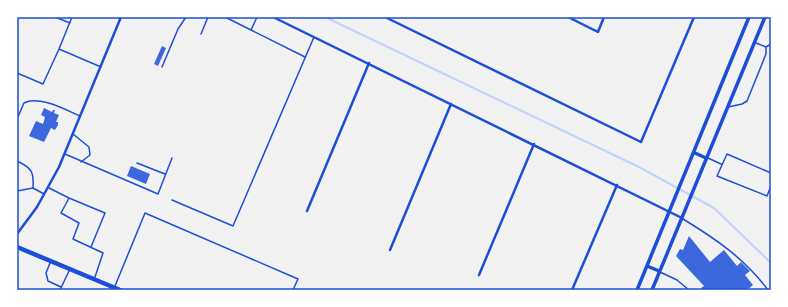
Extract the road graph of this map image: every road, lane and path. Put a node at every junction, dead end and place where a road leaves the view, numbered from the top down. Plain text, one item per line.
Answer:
1 (55, 17) edge
2 (72, 17) edge
3 (122, 17) edge
4 (186, 17) edge
5 (208, 17) edge
6 (225, 17) edge
7 (257, 17) edge
8 (273, 17) edge
9 (386, 17) edge
10 (568, 17) edge
11 (604, 17) edge
12 (694, 17) edge
13 (749, 17) edge
14 (764, 17) edge
15 (70, 23) junction
16 (251, 30) junction
17 (201, 34) dead end
18 (314, 37) junction
19 (754, 42) junction
20 (771, 44) edge
21 (766, 47) junction
22 (59, 49) junction
23 (306, 56) junction
24 (369, 63) junction
25 (101, 67) junction
26 (162, 67) dead end
27 (17, 73) edge
28 (451, 104) junction
29 (727, 108) junction
30 (80, 116) junction
31 (17, 119) edge
32 (73, 134) junction
33 (534, 144) junction
34 (695, 153) junction
35 (64, 154) junction
36 (172, 158) dead end
37 (706, 158) junction
38 (17, 161) edge
39 (81, 162) junction
40 (137, 163) dead end
41 (722, 164) junction
42 (771, 173) edge
43 (166, 175) junction
44 (617, 184) junction
45 (771, 186) edge
46 (33, 188) junction
47 (48, 188) junction
48 (17, 191) edge
49 (45, 195) junction
50 (69, 198) junction
51 (172, 200) dead end
52 (307, 211) dead end
53 (670, 212) junction
54 (682, 218) junction
55 (17, 234) edge
56 (17, 247) edge
57 (91, 247) junction
58 (390, 250) dead end
59 (51, 261) junction
60 (647, 266) junction
61 (70, 269) junction
62 (660, 271) junction
63 (479, 275) dead end
64 (94, 279) junction
65 (62, 287) junction
66 (115, 288) junction
67 (60, 290) edge
68 (120, 290) edge
69 (293, 290) edge
70 (572, 290) edge
71 (638, 290) edge
72 (652, 290) edge
73 (689, 290) edge
74 (768, 290) edge

1 - 15 lane
2 - 15 lane
3 - 25 street
4 - 26 lane
5 - 17 lane
6 - 16 lane
7 - 16 lane
8 - 18 street
9 - 12 street
10 - 11 street
13 - 34 street
14 - 19 street
15 - 22 lane
16 - 23 lane
18 - 23 lane
18 - 24 street
19 - 21 lane
19 - 29 street
20 - 21 lane
21 - 29 lane
22 - 25 lane
22 - 27 lane
23 - 51 lane
24 - 28 street
24 - 52 street
25 - 30 street
28 - 33 street
28 - 58 street
29 - 37 street
30 - 31 lane
30 - 32 street
32 - 35 street
32 - 39 lane
33 - 44 street
33 - 63 street
34 - 37 street
34 - 53 street
35 - 39 lane
35 - 47 street
36 - 43 lane
37 - 41 lane
37 - 54 street
38 - 46 lane
39 - 43 lane
40 - 43 lane
41 - 42 lane
41 - 45 lane
44 - 53 street
44 - 70 street
46 - 48 lane
46 - 49 lane
47 - 49 street
47 - 50 lane
49 - 55 street
50 - 57 lane
50 - 57 lane
53 - 54 street
53 - 60 street
54 - 62 street
54 - 74 lane
56 - 59 main road
57 - 64 lane
59 - 61 main road
59 - 65 lane
60 - 62 street
60 - 71 street
61 - 64 main road
61 - 65 lane
62 - 72 street
62 - 73 lane
64 - 66 main road
65 - 67 lane
66 - 68 main road
66 - 69 lane

